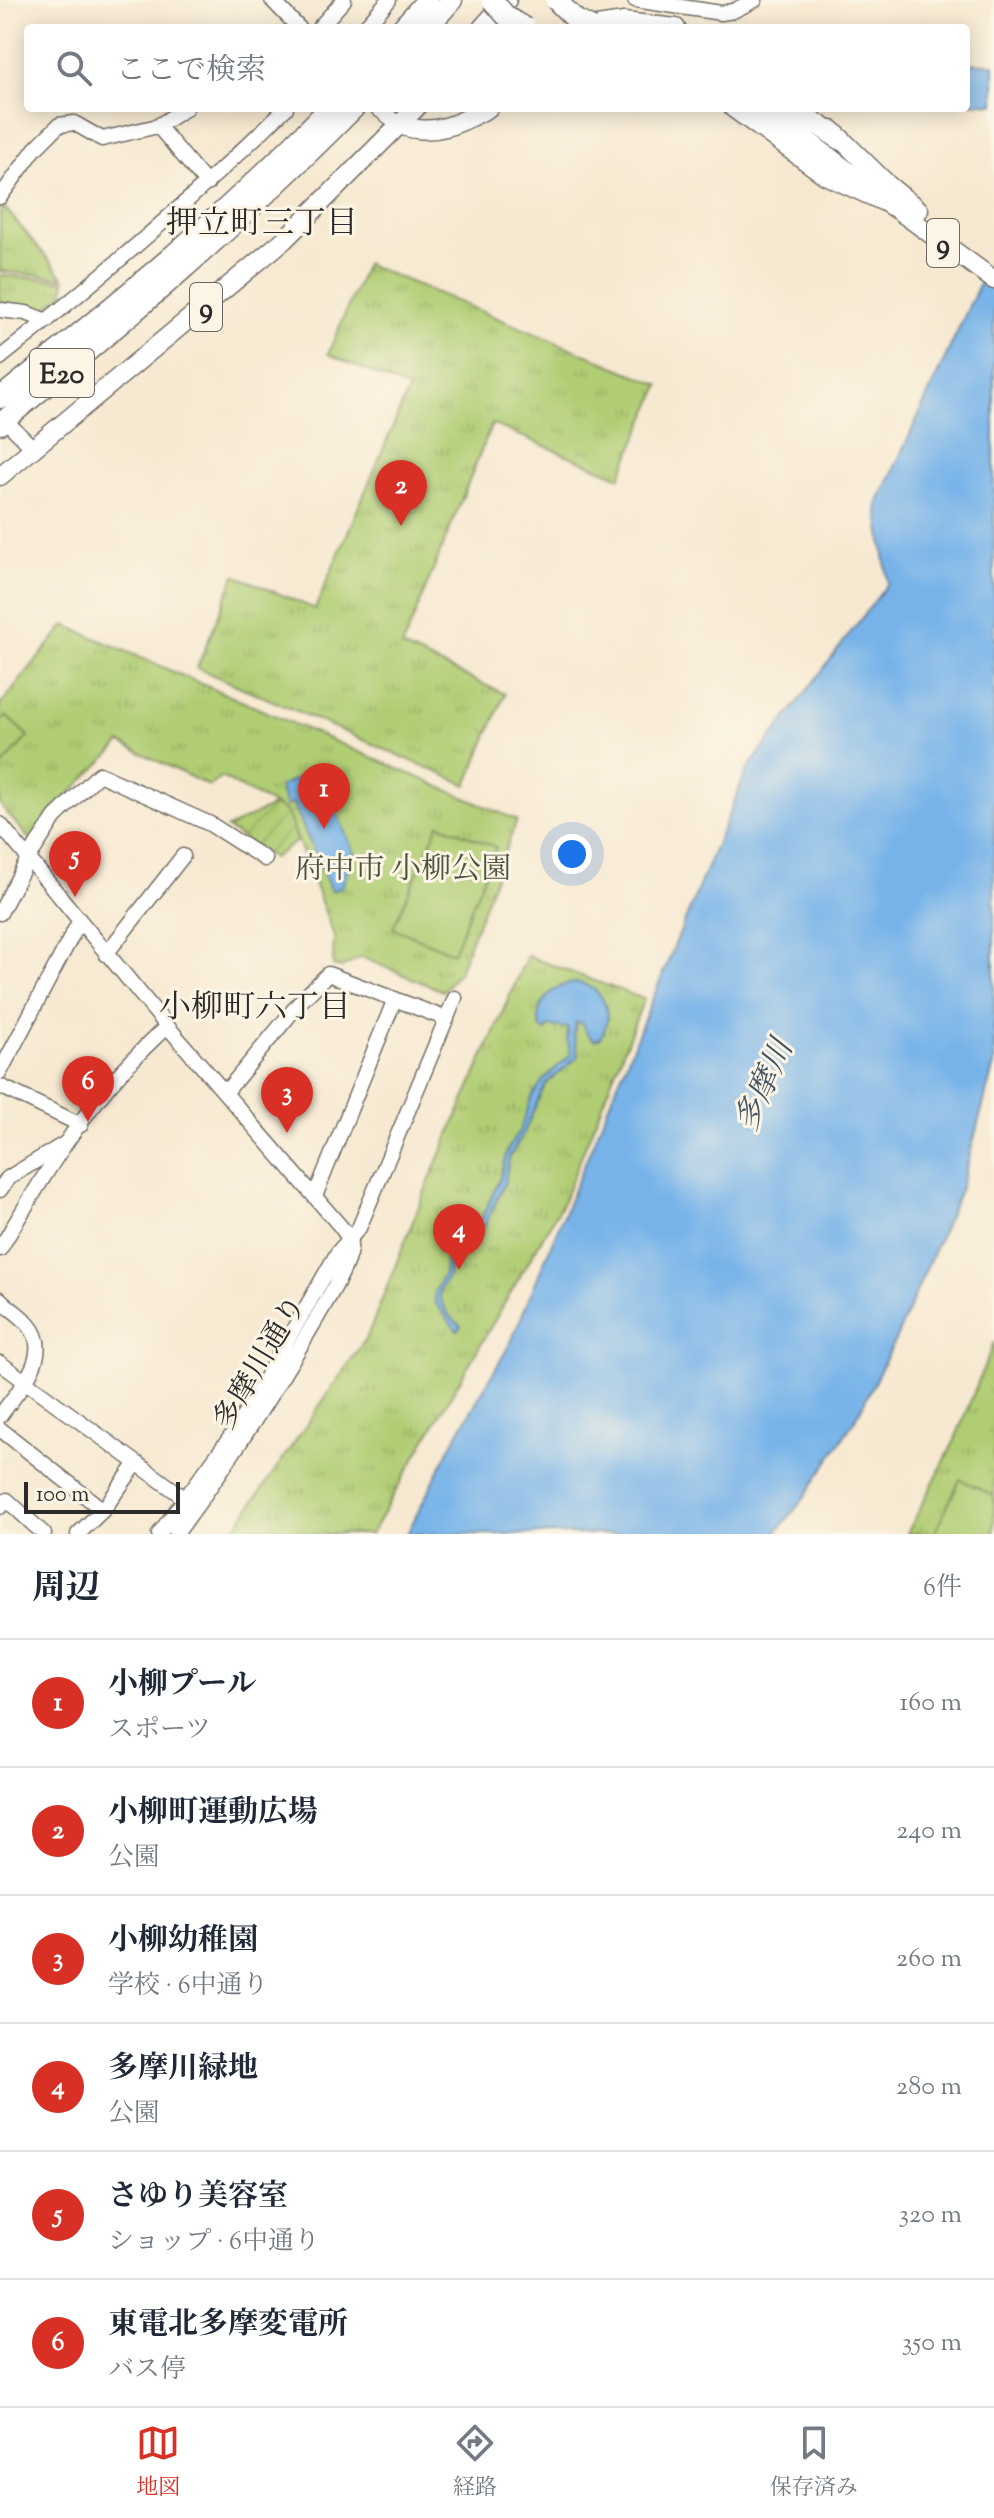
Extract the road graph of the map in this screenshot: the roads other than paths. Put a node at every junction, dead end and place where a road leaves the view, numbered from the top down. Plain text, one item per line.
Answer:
1 (272, 0) edge
2 (344, 0) edge
3 (389, 0) edge
4 (427, 0) edge
5 (452, 0) edge
6 (492, 0) edge
7 (507, 0) edge
8 (556, 0) edge
9 (635, 0) edge
10 (755, 0) edge
11 (283, 22) edge
12 (323, 24) edge
13 (368, 24) edge
14 (406, 24) edge
15 (431, 24) edge
16 (486, 24) edge
17 (518, 24) edge
18 (584, 24) edge
19 (607, 24) edge
20 (654, 24) edge
21 (180, 112) edge
22 (282, 112) edge
23 (325, 112) edge
24 (350, 112) edge
25 (382, 112) edge
26 (412, 112) edge
27 (457, 112) edge
28 (480, 112) edge
29 (738, 112) edge
30 (769, 112) edge
31 (799, 112) edge
32 (810, 112) edge
33 (400, 125) junction
34 (158, 126) junction
35 (841, 140) junction
36 (207, 184) junction
37 (0, 197) edge
38 (896, 201) junction
39 (994, 265) edge
40 (994, 280) edge
41 (0, 310) edge
42 (47, 321) junction
43 (0, 358) edge
44 (0, 398) edge
45 (6, 426) edge
46 (34, 449) junction
47 (0, 476) edge
48 (1, 826) edge
49 (183, 856) dead end
50 (28, 859) junction
51 (265, 859) dead end
52 (0, 913) edge
53 (79, 922) junction
54 (106, 954) junction
55 (455, 998) dead end
56 (395, 999) junction
57 (447, 1019) junction
58 (167, 1026) junction
59 (0, 1072) edge
60 (0, 1086) edge
61 (225, 1093) junction
62 (81, 1125) junction
63 (68, 1142) junction
64 (0, 1190) edge
65 (315, 1196) junction
66 (349, 1239) junction
67 (0, 1249) edge
68 (0, 1299) edge
69 (0, 1363) edge
70 (24, 1381) junction
71 (0, 1416) edge
72 (0, 1429) edge
73 (137, 1463) junction
74 (192, 1502) junction
75 (0, 1507) edge
76 (103, 1510) junction
77 (44, 1534) edge
78 (78, 1534) edge
79 (159, 1534) edge
80 (176, 1534) edge

1 - 11 street
2 - 12 street
3 - 13 street
4 - 14 highway
5 - 15 highway
6 - 17 highway, bridge
7 - 16 main road
8 - 18 highway, bridge
9 - 10 street
19 - 20 main road
21 - 34 street
22 - 36 street
23 - 44 highway, E20
24 - 45 highway, E20
25 - 33 street
26 - 33 main road, 9
27 - 33 main road
28 - 33 main road
29 - 38 main road, 9
30 - 38 highway
31 - 35 highway
32 - 35 main road, 9
33 - 46 main road, 9
34 - 36 street
34 - 37 street
35 - 38 main road, 9
36 - 42 street
38 - 39 main road, 9
38 - 40 main road, 9
41 - 42 street
42 - 43 street
45 - 46 street
46 - 47 main road, 9
48 - 50 street
49 - 54 street
50 - 51 street
50 - 52 street
50 - 53 street
53 - 54 street
53 - 59 street
54 - 58 street
55 - 57 street
56 - 57 street
56 - 61 street
56 - 65 street
57 - 66 street
58 - 61 street
58 - 62 street
60 - 62 street
61 - 65 street
62 - 63 street
63 - 64 street
63 - 67 street
65 - 66 street
66 - 74 street
66 - 74 street, 多摩川通り
68 - 70 street
69 - 70 street
70 - 71 street
70 - 73 street
72 - 76 street
73 - 74 street
73 - 76 street
74 - 79 street
74 - 80 street
75 - 77 street
76 - 78 street

